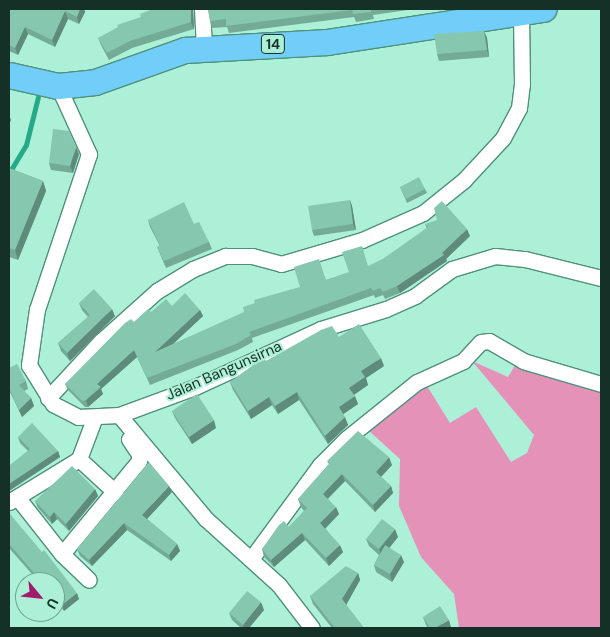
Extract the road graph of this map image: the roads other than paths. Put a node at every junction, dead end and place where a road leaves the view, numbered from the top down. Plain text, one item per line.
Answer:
1 (202, 9) edge
2 (532, 10) edge
3 (204, 48) junction
4 (9, 75) edge
5 (58, 86) junction
6 (601, 278) edge
7 (601, 384) edge
8 (48, 398) junction
9 (115, 415) junction
10 (94, 419) junction
11 (79, 459) junction
12 (115, 492) junction
13 (13, 499) edge
14 (62, 554) junction
15 (250, 559) junction
16 (89, 580) dead end
17 (312, 628) edge

1 - 3 street
2 - 3 highway, 14
2 - 8 street
3 - 5 highway, 14
4 - 5 highway, 14
5 - 8 street, Jalan Bangunsirna
6 - 9 street, Jalan Bangunsirna
7 - 15 street
8 - 10 street, Jalan Bangunsirna
9 - 10 street, Jalan Bangunsirna
9 - 12 street
9 - 15 street
10 - 11 street
11 - 12 street
11 - 13 street
12 - 14 street
13 - 14 street
14 - 16 street
15 - 17 street

